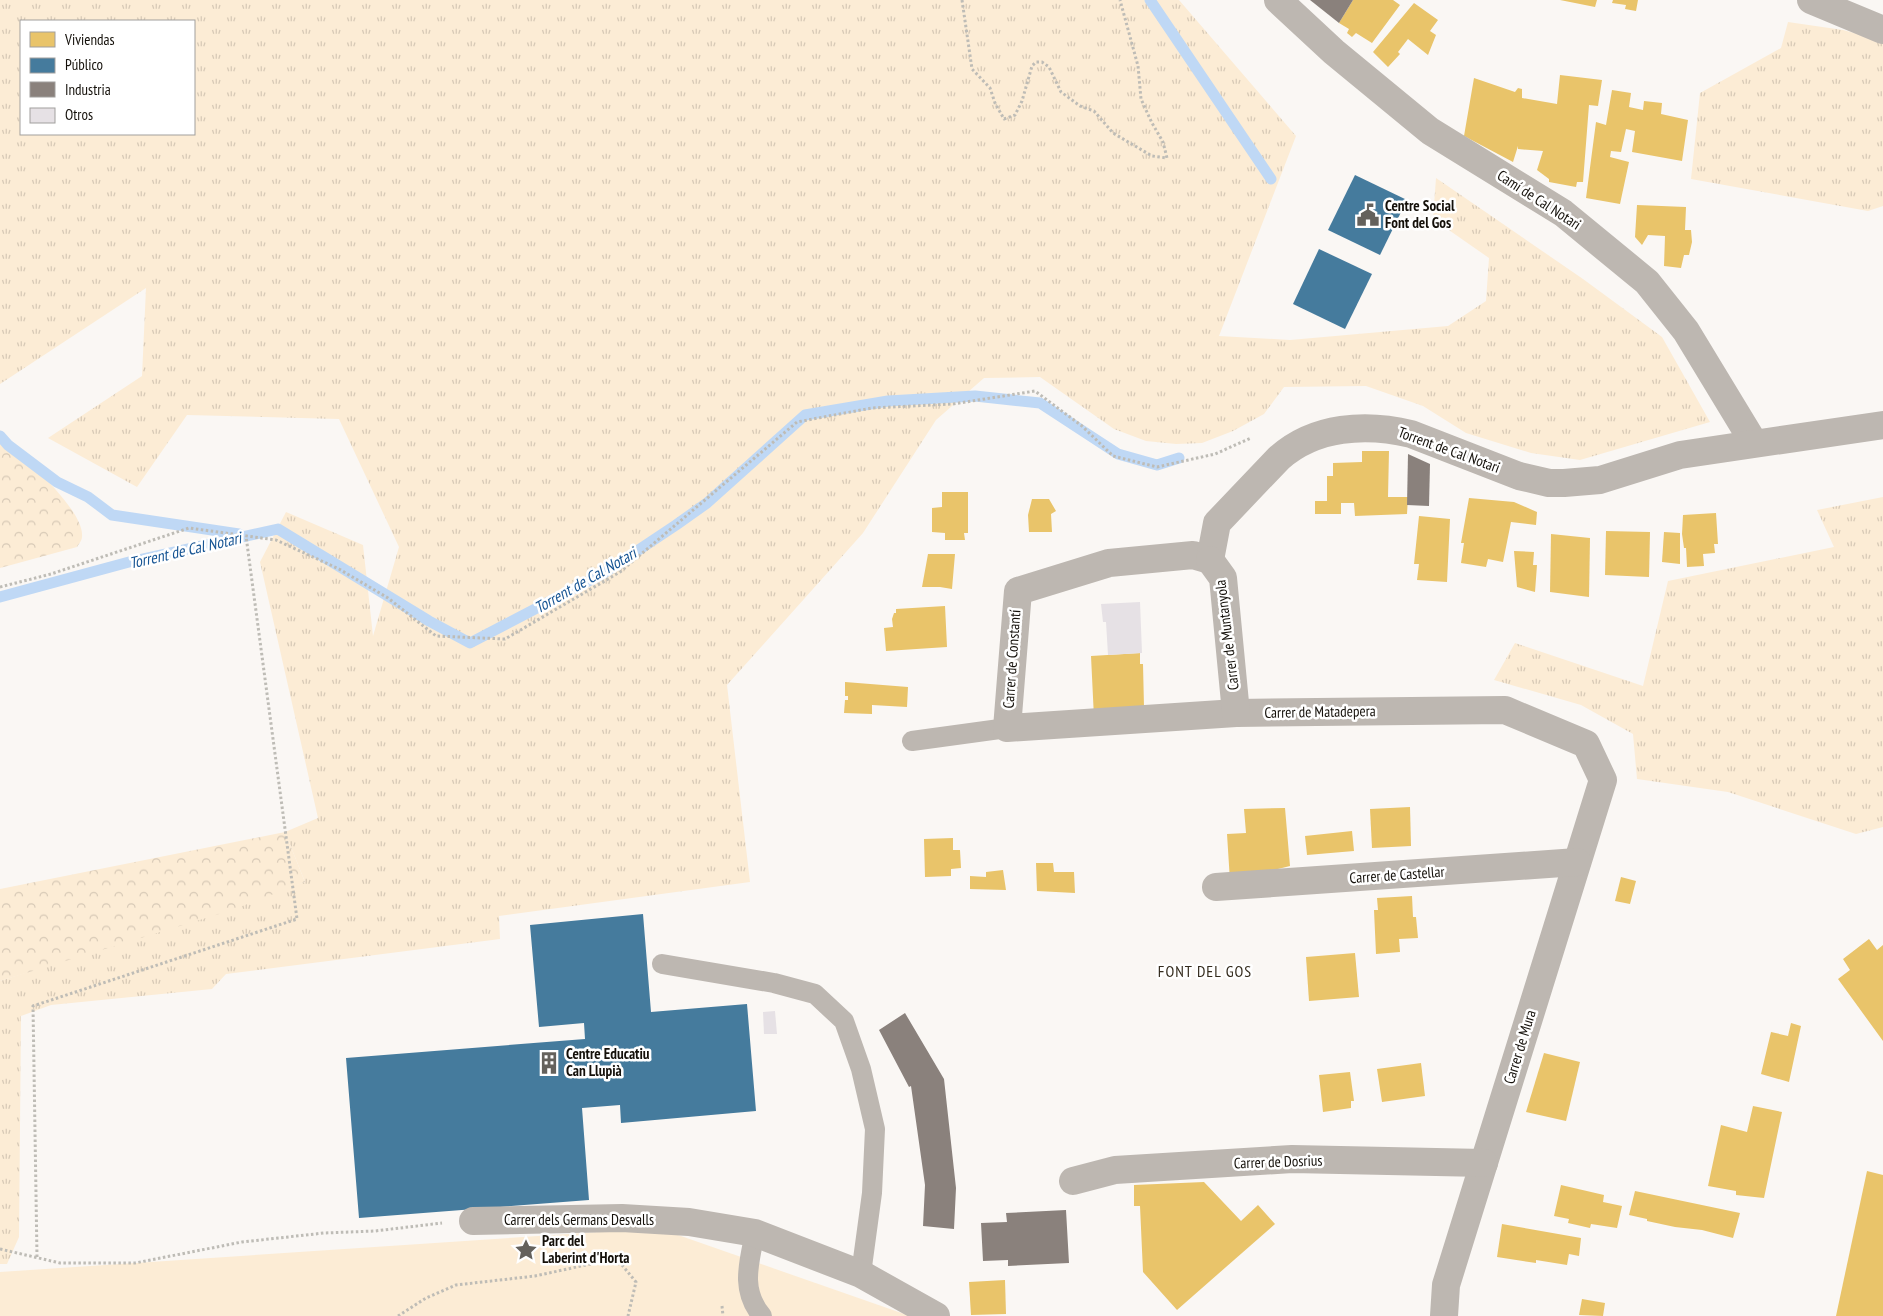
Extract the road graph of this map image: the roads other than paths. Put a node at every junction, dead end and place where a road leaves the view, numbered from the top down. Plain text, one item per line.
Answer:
1 (1278, 0) edge
2 (1811, 0) edge
3 (1883, 30) edge
4 (1883, 425) edge
5 (1754, 443) junction
6 (1210, 560) junction
7 (1236, 713) junction
8 (1007, 728) junction
9 (912, 741) dead end
10 (1603, 780) joint
11 (1577, 862) junction
12 (1216, 887) dead end
13 (662, 964) dead end
14 (1484, 1163) junction
15 (1073, 1181) dead end
16 (473, 1221) road end
17 (755, 1233) junction
18 (861, 1274) junction
19 (762, 1316) edge
20 (936, 1316) edge
21 (1444, 1316) edge

1 - 5 street, Camí de Cal Notari
2 - 3 street
4 - 5 street, Torrent de Cal Notari
5 - 6 street, Torrent de Cal Notari
6 - 7 street, Carrer de Muntanyola
6 - 8 street, Carrer de Constantí
7 - 8 street, Carrer de Matadepera
7 - 10 street, Carrer de Matadepera
8 - 9 lane
10 - 11 street, Carrer de Mura
11 - 12 street, Carrer de Castellar
11 - 14 street, Carrer de Mura
13 - 18 lane
14 - 15 street, Carrer de Dosrius
14 - 21 street, Carrer de Mura
16 - 17 street, Carrer dels Germans Desvalls
17 - 18 street, Carrer dels Germans Desvalls
17 - 19 lane
18 - 20 street, Carrer dels Germans Desvalls

